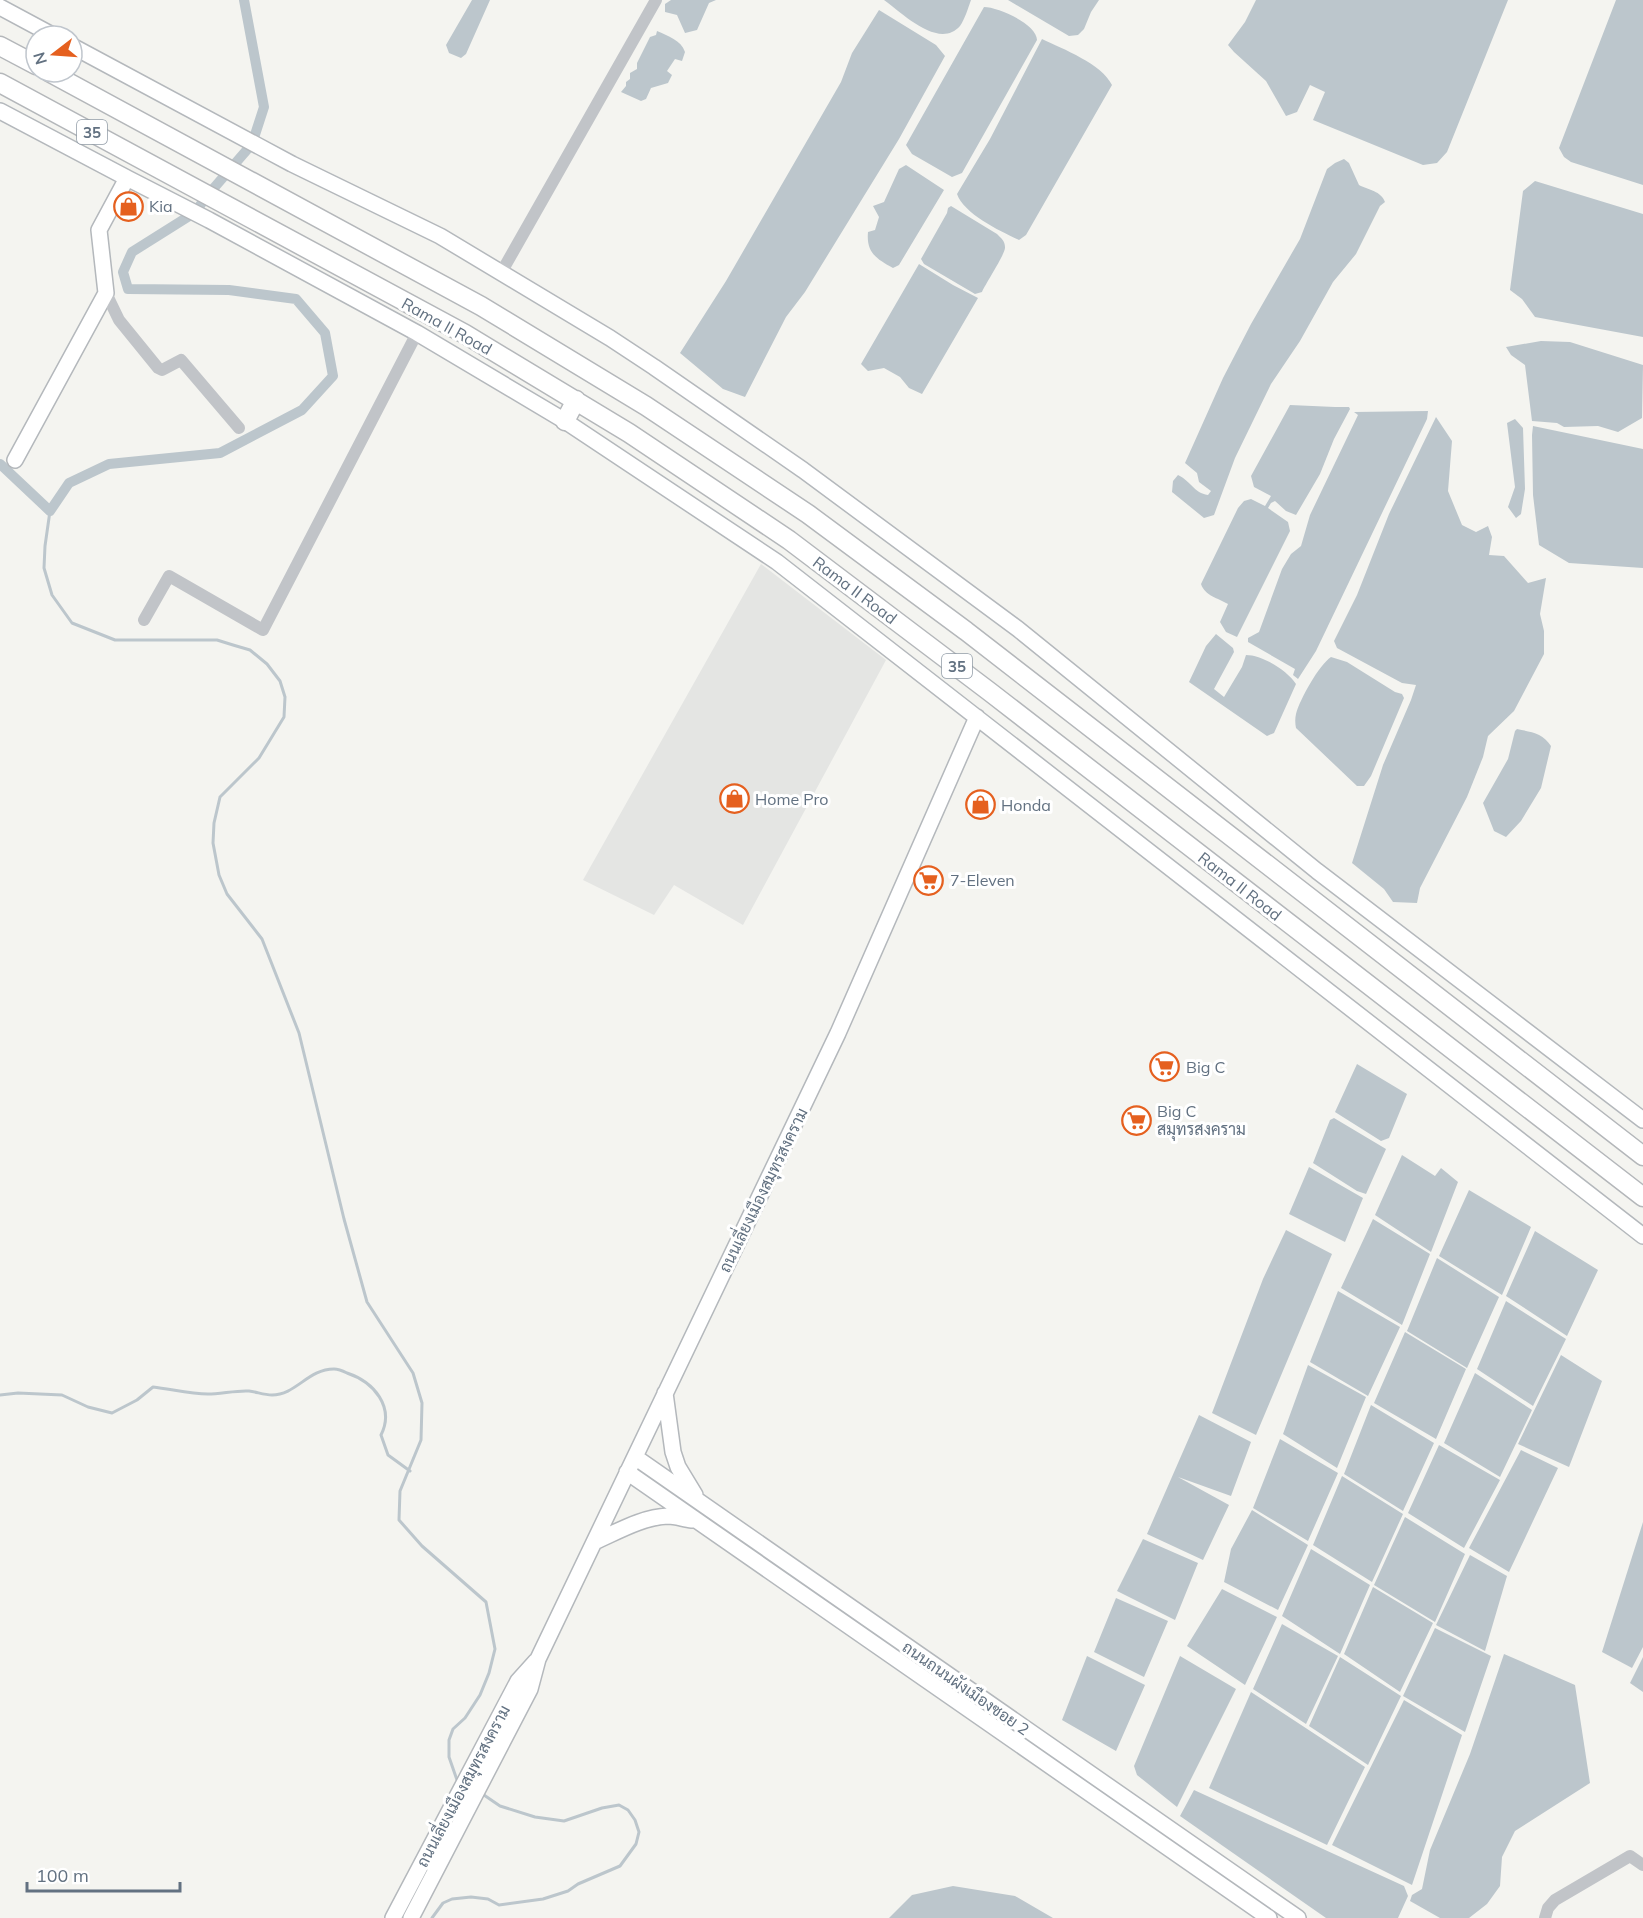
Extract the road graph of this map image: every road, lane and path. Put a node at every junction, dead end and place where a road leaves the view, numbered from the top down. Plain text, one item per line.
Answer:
1 (656, 0) edge
2 (0, 7) edge
3 (32, 24) edge
4 (0, 46) edge
5 (84, 52) edge
6 (24, 59) edge
7 (0, 82) edge
8 (71, 84) edge
9 (0, 111) edge
10 (127, 178) junction
11 (501, 273) junction
12 (106, 293) junction
13 (417, 333) junction
14 (576, 400) junction
15 (565, 421) junction
16 (240, 428) dead end
17 (15, 460) dead end
18 (144, 620) dead end
19 (977, 717) junction
20 (1643, 1120) edge
21 (1643, 1156) edge
22 (1643, 1197) edge
23 (1643, 1236) edge
24 (665, 1394) junction
25 (635, 1457) junction
26 (627, 1472) junction
27 (703, 1504) junction
28 (698, 1521) junction
29 (736, 1528) junction
30 (727, 1541) junction
31 (594, 1542) junction
32 (461, 1805) junction
33 (1643, 1865) edge
34 (393, 1918) edge
35 (411, 1918) edge
36 (1269, 1918) edge
37 (1298, 1918) edge
38 (1545, 1918) edge

1 - 11 street
2 - 3 main road
4 - 6 highway
5 - 11 main road
7 - 14 highway, Rama II Road / 35
8 - 21 highway, Rama II Road / 35
9 - 10 main road, Rama II Road / 35
10 - 12 main road
10 - 13 main road, Rama II Road / 35
11 - 20 main road
12 - 16 street
12 - 17 main road
13 - 15 main road, Rama II Road / 35
13 - 18 street
14 - 15 highway
14 - 22 highway, Rama II Road / 35
15 - 19 main road, Rama II Road / 35
19 - 23 main road, Rama II Road / 35
19 - 24 main road, ถนนเลี่ยงเมืองสมุทรสงคราม
24 - 25 main road, ถนนเลี่ยงเมืองสมุทรสงคราม
24 - 27 main road
25 - 26 main road, ถนนเลี่ยงเมืองสมุทรสงคราม
25 - 27 main road, ถนนถนนผังเมืองซอย 2
26 - 28 main road, ถนนถนนผังเมืองซอย 2
26 - 31 main road, ถนนเลี่ยงเมืองสมุทรสงคราม
27 - 29 main road, ถนนถนนผังเมืองซอย 2
28 - 30 main road, ถนนถนนผังเมืองซอย 2
28 - 31 main road
29 - 30 main road
29 - 37 main road, ถนนถนนผังเมืองซอย 2
30 - 36 main road, ถนนถนนผังเมืองซอย 2
31 - 32 main road, ถนนเลี่ยงเมืองสมุทรสงคราม
32 - 34 main road, ถนนเลี่ยงเมืองสมุทรสงคราม
32 - 35 main road, ถนนเลี่ยงเมืองสมุทรสงคราม
33 - 38 street

